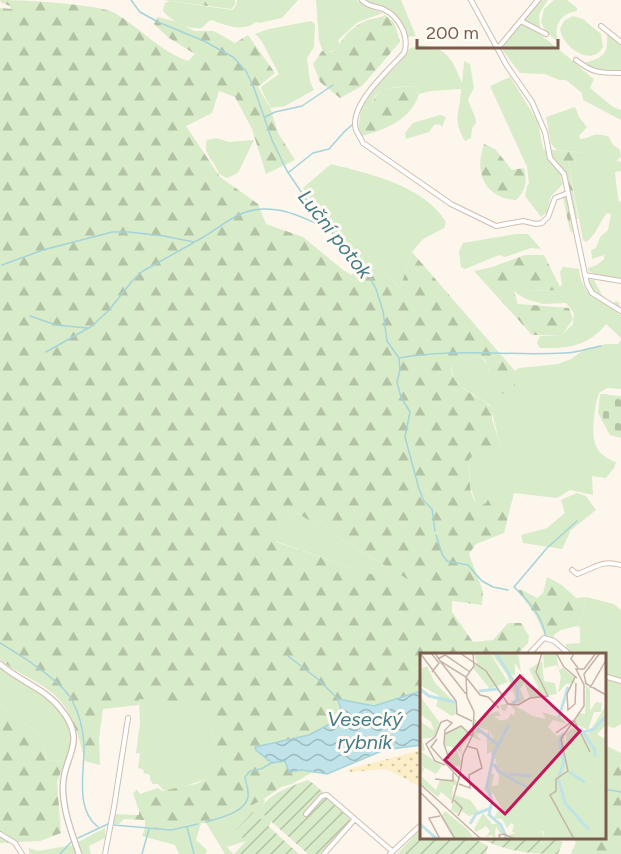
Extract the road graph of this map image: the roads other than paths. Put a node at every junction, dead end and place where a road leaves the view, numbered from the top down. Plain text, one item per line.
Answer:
1 (362, 0) edge
2 (471, 0) edge
3 (538, 0) edge
4 (520, 21) junction
5 (601, 26) dead end
6 (546, 34) dead end
7 (621, 42) edge
8 (498, 48) junction
9 (576, 60) dead end
10 (621, 74) edge
11 (568, 193) junction
12 (585, 275) junction
13 (621, 281) edge
14 (621, 311) edge
15 (621, 565) edge
16 (572, 570) dead end
17 (530, 653) edge
18 (568, 653) edge
19 (0, 664) edge
20 (606, 677) edge
21 (621, 681) edge
22 (128, 718) dead end
23 (306, 814) dead end
24 (355, 819) junction
25 (420, 826) edge
26 (0, 834) edge
27 (391, 853) edge
28 (21, 854) edge
29 (79, 854) edge
30 (105, 854) edge
31 (324, 854) edge

1 - 11 street
2 - 8 street
3 - 4 street
4 - 6 street
4 - 8 street
5 - 7 street
8 - 11 street
9 - 10 street
11 - 12 street
12 - 13 street
12 - 14 street
15 - 16 street
17 - 18 street
19 - 29 street
20 - 21 street
22 - 30 street
23 - 24 street
24 - 27 street
24 - 31 street
25 - 27 street
26 - 28 street

